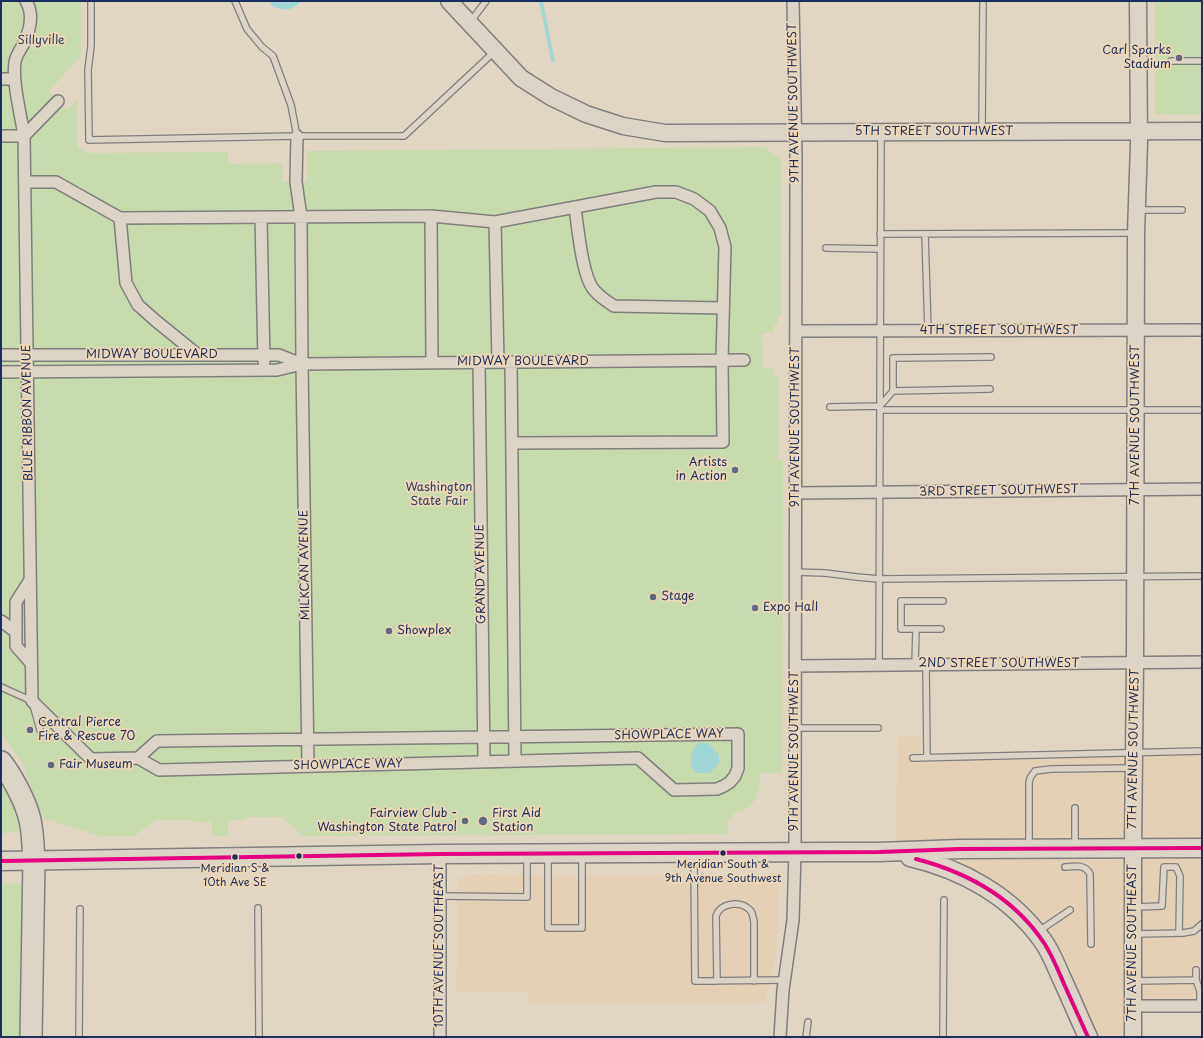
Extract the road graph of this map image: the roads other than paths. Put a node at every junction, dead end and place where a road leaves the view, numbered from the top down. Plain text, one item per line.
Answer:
1 (26, 1) edge
2 (91, 1) edge
3 (235, 1) edge
4 (449, 1) edge
5 (486, 1) edge
6 (792, 1) edge
7 (983, 1) edge
8 (1138, 1) edge
9 (469, 23) junction
10 (496, 50) junction
11 (1171, 61) dead end
12 (1202, 61) edge
13 (1, 79) edge
14 (14, 79) junction
15 (58, 101) dead end
16 (1139, 131) junction
17 (1202, 131) edge
18 (795, 132) junction
19 (881, 132) junction
20 (982, 132) junction
21 (1, 136) edge
22 (24, 136) junction
23 (297, 136) junction
24 (25, 182) junction
25 (575, 208) junction
26 (1137, 210) junction
27 (1182, 210) dead end
28 (432, 216) junction
29 (261, 217) junction
30 (300, 217) junction
31 (120, 218) junction
32 (495, 222) junction
33 (1136, 233) junction
34 (880, 234) junction
35 (925, 234) junction
36 (826, 248) dead end
37 (880, 249) junction
38 (724, 308) junction
39 (1202, 330) edge
40 (796, 331) junction
41 (880, 331) junction
42 (928, 331) junction
43 (1136, 331) junction
44 (27, 355) junction
45 (198, 355) junction
46 (264, 355) junction
47 (1, 356) edge
48 (991, 357) dead end
49 (722, 360) junction
50 (744, 360) dead end
51 (432, 362) junction
52 (479, 362) junction
53 (498, 362) junction
54 (510, 362) junction
55 (302, 364) junction
56 (265, 370) junction
57 (1, 372) edge
58 (28, 372) junction
59 (990, 389) dead end
60 (893, 391) junction
61 (830, 407) dead end
62 (880, 408) junction
63 (1202, 410) edge
64 (1136, 411) junction
65 (512, 443) junction
66 (1202, 489) edge
67 (1136, 490) junction
68 (879, 492) junction
69 (796, 493) junction
70 (796, 572) junction
71 (1136, 576) junction
72 (1202, 576) edge
73 (879, 579) junction
74 (30, 580) junction
75 (943, 601) dead end
76 (1, 621) edge
77 (916, 629) junction
78 (941, 629) dead end
79 (16, 632) junction
80 (1202, 662) edge
81 (31, 663) junction
82 (1135, 663) junction
83 (879, 665) junction
84 (921, 665) junction
85 (796, 666) junction
86 (1, 687) edge
87 (32, 701) junction
88 (795, 728) junction
89 (878, 728) dead end
90 (40, 730) dead end
91 (484, 737) junction
92 (515, 737) junction
93 (308, 740) junction
94 (1202, 751) edge
95 (927, 757) junction
96 (138, 758) junction
97 (913, 758) dead end
98 (1134, 760) junction
99 (515, 761) junction
100 (1, 762) edge
101 (484, 762) junction
102 (308, 766) junction
103 (1075, 808) dead end
104 (1075, 848) junction
105 (1132, 848) junction
106 (1202, 848) edge
107 (1029, 849) junction
108 (694, 852) junction
109 (795, 852) junction
110 (879, 852) junction
111 (582, 853) junction
112 (440, 854) junction
113 (527, 854) junction
114 (548, 854) junction
115 (1, 861) edge
116 (34, 861) junction
117 (1065, 867) dead end
118 (440, 896) junction
119 (944, 900) dead end
120 (1133, 907) junction
121 (258, 908) dead end
122 (80, 909) dead end
123 (1070, 910) dead end
124 (1202, 924) edge
125 (1036, 933) junction
126 (1179, 933) junction
127 (1133, 934) junction
128 (1091, 944) dead end
129 (1196, 970) dead end
130 (754, 980) junction
131 (785, 980) junction
132 (1196, 980) junction
133 (717, 981) junction
134 (1133, 981) junction
135 (1133, 1006) junction
136 (1201, 1006) edge
137 (808, 1022) dead end
138 (31, 1037) edge
139 (79, 1037) edge
140 (259, 1037) edge
141 (440, 1037) edge
142 (780, 1037) edge
143 (806, 1037) edge
144 (943, 1037) edge
145 (1088, 1037) edge
146 (1133, 1037) edge

1 - 14 street, BLUE RIBBON AVENUE
2 - 23 lane
3 - 23 lane
4 - 9 street, 5TH STREET SOUTHWEST
5 - 9 lane
6 - 18 street, 9TH AVENUE SOUTHWEST
7 - 20 lane
8 - 16 street, 7TH AVENUE SOUTHWEST
9 - 10 street, 5TH STREET SOUTHWEST
10 - 18 street, 5TH STREET SOUTHWEST
10 - 23 lane
11 - 12 lane
13 - 14 street
14 - 22 street, BLUE RIBBON AVENUE
15 - 22 street
16 - 17 street, 5TH STREET SOUTHWEST
16 - 20 street, 5TH STREET SOUTHWEST
16 - 26 street, 7TH AVENUE SOUTHWEST
18 - 19 street, 5TH STREET SOUTHWEST
18 - 40 street, 9TH AVENUE SOUTHWEST
19 - 20 street, 5TH STREET SOUTHWEST
19 - 34 lane
21 - 22 street
22 - 24 street, BLUE RIBBON AVENUE
23 - 30 street, MILKCAN AVENUE
24 - 31 street
24 - 44 street, BLUE RIBBON AVENUE
25 - 32 street
25 - 38 street
25 - 38 street
26 - 27 lane
26 - 33 street, 7TH AVENUE SOUTHWEST
28 - 30 street
28 - 32 street
28 - 51 street
29 - 30 street
29 - 31 street
29 - 46 street
30 - 55 street, MILKCAN AVENUE
31 - 45 street
32 - 53 street
33 - 35 lane
33 - 43 street, 7TH AVENUE SOUTHWEST
34 - 35 lane
34 - 37 lane
35 - 42 lane
36 - 37 lane
37 - 41 lane
38 - 49 street
39 - 43 street, 4TH STREET SOUTHWEST
40 - 41 street, 4TH STREET SOUTHWEST
40 - 69 street, 9TH AVENUE SOUTHWEST
41 - 42 street, 4TH STREET SOUTHWEST
41 - 62 lane
42 - 43 street, 4TH STREET SOUTHWEST
43 - 64 street, 7TH AVENUE SOUTHWEST
44 - 45 street, MIDWAY BOULEVARD
44 - 47 street, MIDWAY BOULEVARD
44 - 58 street, BLUE RIBBON AVENUE
45 - 46 street, MIDWAY BOULEVARD
46 - 55 street, MIDWAY BOULEVARD
46 - 56 street
48 - 60 lane
49 - 50 street, MIDWAY BOULEVARD
49 - 54 street, MIDWAY BOULEVARD
49 - 65 street
51 - 52 street, MIDWAY BOULEVARD
51 - 55 street, MIDWAY BOULEVARD
52 - 53 street, MIDWAY BOULEVARD
52 - 91 street, GRAND AVENUE
53 - 54 street, MIDWAY BOULEVARD
54 - 65 street
55 - 56 street, MIDWAY BOULEVARD
55 - 93 street, MILKCAN AVENUE
56 - 58 street, MIDWAY BOULEVARD
57 - 58 street, MIDWAY BOULEVARD
58 - 74 street, BLUE RIBBON AVENUE
59 - 60 lane
60 - 62 lane
61 - 62 lane
62 - 64 lane
62 - 68 lane
63 - 64 lane
64 - 67 street, 7TH AVENUE SOUTHWEST
65 - 92 street
66 - 67 street, 3RD STREET SOUTHWEST
67 - 68 street, 3RD STREET SOUTHWEST
67 - 71 street, 7TH AVENUE SOUTHWEST
68 - 69 street, 3RD STREET SOUTHWEST
68 - 73 lane
69 - 70 street, 9TH AVENUE SOUTHWEST
70 - 73 lane
70 - 85 street, 9TH AVENUE SOUTHWEST
71 - 72 lane
71 - 73 lane
71 - 82 street, 7TH AVENUE SOUTHWEST
73 - 83 lane
74 - 79 street
74 - 81 street, BLUE RIBBON AVENUE
75 - 77 lane
76 - 79 street
77 - 78 lane
77 - 84 lane
79 - 81 street
80 - 82 street, 2ND STREET SOUTHWEST
81 - 87 street, BLUE RIBBON AVENUE
82 - 84 street, 2ND STREET SOUTHWEST
82 - 98 street, 7TH AVENUE SOUTHWEST
83 - 84 street, 2ND STREET SOUTHWEST
83 - 85 street, 2ND STREET SOUTHWEST
84 - 95 lane
85 - 88 street, 9TH AVENUE SOUTHWEST
86 - 87 lane
87 - 90 lane
87 - 96 street
88 - 89 lane
88 - 109 street, 9TH AVENUE SOUTHWEST
91 - 92 street, SHOWPLACE WAY
91 - 93 street, SHOWPLACE WAY
91 - 101 street, GRAND AVENUE
92 - 99 street
92 - 99 street, SHOWPLACE WAY
93 - 96 street, SHOWPLACE WAY
93 - 102 street, MILKCAN AVENUE
94 - 98 lane
95 - 97 lane
95 - 98 lane
96 - 102 street, SHOWPLACE WAY
98 - 105 street, 7TH AVENUE SOUTHWEST
98 - 107 lane
99 - 101 street, SHOWPLACE WAY
100 - 116 highway
101 - 102 street, SHOWPLACE WAY
103 - 104 lane
104 - 105 main road
104 - 107 main road
105 - 106 main road
105 - 120 street, 7TH AVENUE SOUTHEAST
107 - 110 main road
108 - 109 main road
108 - 111 main road
108 - 133 lane
109 - 110 main road
109 - 131 street, 9TH AVENUE SOUTHWEST
110 - 125 main road
111 - 114 main road
111 - 114 lane
112 - 113 main road
112 - 116 main road
112 - 118 street, 10TH AVENUE SOUTHEAST
113 - 114 main road
113 - 118 lane
115 - 116 main road
116 - 138 highway
117 - 128 lane
118 - 141 street, 10TH AVENUE SOUTHEAST
119 - 144 lane
120 - 126 lane
120 - 127 street, 7TH AVENUE SOUTHEAST
121 - 140 lane
122 - 139 lane
123 - 125 lane
124 - 126 lane
125 - 145 main road
126 - 127 lane
127 - 134 street, 7TH AVENUE SOUTHEAST
129 - 132 lane
130 - 131 lane
130 - 133 lane
130 - 133 lane
131 - 142 street, 9TH AVENUE SOUTHWEST
132 - 134 lane
132 - 136 lane
134 - 135 street, 7TH AVENUE SOUTHEAST
135 - 136 street
135 - 146 street, 7TH AVENUE SOUTHEAST
137 - 143 lane

